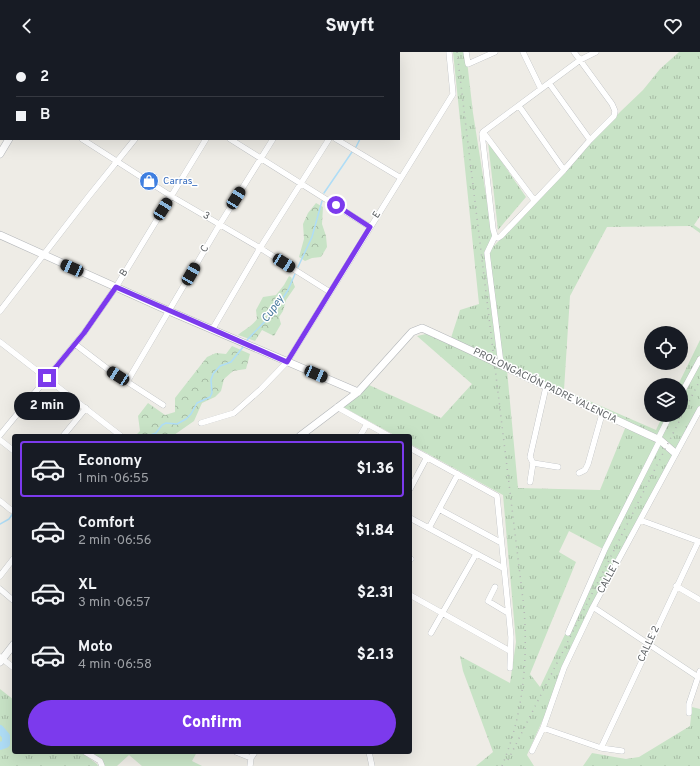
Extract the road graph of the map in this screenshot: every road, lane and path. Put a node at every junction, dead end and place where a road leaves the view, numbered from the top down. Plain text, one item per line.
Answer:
1 (449, 52) edge
2 (466, 52) edge
3 (495, 52) edge
4 (522, 52) edge
5 (574, 52) edge
6 (596, 52) edge
7 (580, 60) junction
8 (549, 83) junction
9 (541, 89) junction
10 (519, 106) junction
11 (483, 132) junction
12 (8, 140) edge
13 (84, 140) edge
14 (134, 140) edge
15 (205, 140) edge
16 (232, 140) edge
17 (272, 140) edge
18 (328, 140) edge
19 (338, 140) edge
20 (590, 140) junction
21 (0, 154) edge
22 (261, 158) junction
23 (118, 161) junction
24 (564, 170) junction
25 (401, 178) junction
26 (301, 183) junction
27 (171, 196) junction
28 (534, 200) junction
29 (220, 224) junction
30 (370, 227) junction
31 (0, 235) edge
32 (495, 236) junction
33 (260, 248) junction
34 (43, 255) junction
35 (116, 287) junction
36 (330, 292) junction
37 (0, 311) edge
38 (169, 311) junction
39 (212, 330) junction
40 (0, 342) edge
41 (75, 344) junction
42 (700, 359) edge
43 (287, 362) junction
44 (501, 364) junction
45 (47, 378) junction
46 (688, 381) edge
47 (127, 382) junction
48 (345, 387) junction
49 (546, 387) junction
50 (358, 392) junction
51 (345, 401) junction
52 (163, 405) dead end
53 (337, 407) junction
54 (86, 408) junction
55 (700, 409) edge
56 (602, 414) junction
57 (667, 422) edge
58 (201, 423) dead end
59 (367, 424) junction
60 (65, 434) edge
61 (118, 434) edge
62 (303, 434) edge
63 (361, 434) edge
64 (385, 434) edge
65 (0, 435) edge
66 (0, 440) edge
67 (659, 440) junction
68 (12, 449) edge
69 (412, 449) edge
70 (675, 453) junction
71 (427, 457) junction
72 (533, 463) junction
73 (558, 467) dead end
74 (579, 472) dead end
75 (458, 474) junction
76 (530, 482) dead end
77 (412, 485) edge
78 (0, 501) edge
79 (439, 509) junction
80 (11, 510) dead end
81 (412, 519) edge
82 (640, 520) junction
83 (429, 528) junction
84 (500, 542) junction
85 (699, 542) edge
86 (476, 554) junction
87 (12, 561) edge
88 (503, 568) junction
89 (0, 576) edge
90 (676, 586) junction
91 (495, 587) dead end
92 (0, 589) edge
93 (412, 596) edge
94 (12, 599) edge
95 (700, 600) edge
96 (593, 607) junction
97 (508, 613) junction
98 (442, 614) junction
99 (431, 633) dead end
100 (568, 633) dead end
101 (649, 644) junction
102 (12, 646) edge
103 (510, 651) junction
104 (1, 659) edge
105 (12, 667) edge
106 (510, 668) dead end
107 (699, 674) edge
108 (689, 713) dead end
109 (543, 728) junction
110 (601, 748) junction
111 (532, 751) dead end
112 (622, 751) dead end
113 (88, 754) edge
114 (241, 754) edge
115 (254, 754) edge
116 (369, 754) edge
117 (251, 758) junction
118 (102, 766) edge
119 (250, 766) edge
120 (372, 766) edge

1 - 25 street, E
2 - 3 street
4 - 9 street
5 - 7 street
6 - 7 street
7 - 8 street
7 - 20 street
8 - 9 street
8 - 20 street
9 - 10 street
10 - 11 street
10 - 24 street
11 - 28 street
11 - 32 street
12 - 21 street
13 - 23 street, 3
14 - 23 street
15 - 27 street, B
16 - 22 street
17 - 22 street, C
18 - 26 street
19 - 25 street
20 - 24 street
22 - 26 street
22 - 29 street, C
23 - 27 street, 3
23 - 34 street
24 - 28 street
25 - 30 street, E
26 - 30 street
26 - 33 street
27 - 29 street, 3
27 - 35 street, B
28 - 32 street
29 - 33 street, 3
29 - 38 street, C
30 - 36 street, E
31 - 34 street
32 - 44 street
33 - 36 street, 3
33 - 39 street
34 - 35 street
34 - 37 street
35 - 38 street
35 - 41 street, B
36 - 43 street, E
38 - 39 street
38 - 47 street, C
39 - 43 street
40 - 45 street
41 - 45 street, B
41 - 47 street
42 - 46 street
43 - 48 street
43 - 58 street, E
44 - 49 street, PROLONGACIÓN PADRE VALENCIA
44 - 50 street, PROLONGACIÓN PADRE VALENCIA
45 - 54 street
45 - 65 street, B
47 - 52 street
48 - 50 street
48 - 51 street
49 - 56 street, PROLONGACIÓN PADRE VALENCIA
49 - 72 street
50 - 51 street
51 - 53 street
53 - 59 street
53 - 62 street
54 - 60 street
54 - 61 street
55 - 70 street, CALLE 1
56 - 67 street, PROLONGACIÓN PADRE VALENCIA
56 - 74 street
57 - 67 street
59 - 63 street
59 - 64 street
66 - 68 street
67 - 70 street, PROLONGACIÓN PADRE VALENCIA
67 - 100 street
69 - 71 street
70 - 82 street, CALLE 1
71 - 75 street
71 - 77 street
72 - 73 street
72 - 76 street
75 - 79 street
75 - 84 street
78 - 80 street
79 - 83 street
79 - 84 street
81 - 83 street
82 - 85 street
82 - 96 street, CALLE 1
83 - 86 street
84 - 88 street
85 - 90 street, CALLE 2
86 - 88 street
86 - 98 street
87 - 89 street
88 - 97 street
90 - 95 street
90 - 101 street, CALLE 2
91 - 97 street
92 - 94 street
93 - 98 street
96 - 101 street
96 - 109 street, CALLE 1
97 - 103 street
98 - 99 street
98 - 103 street
101 - 107 street
101 - 110 street, CALLE 2
102 - 104 street
103 - 106 street
104 - 105 street
107 - 108 street
109 - 110 street
109 - 111 street, CALLE 1
110 - 112 street
113 - 118 street
114 - 117 street
115 - 117 street
116 - 120 street
117 - 119 street

